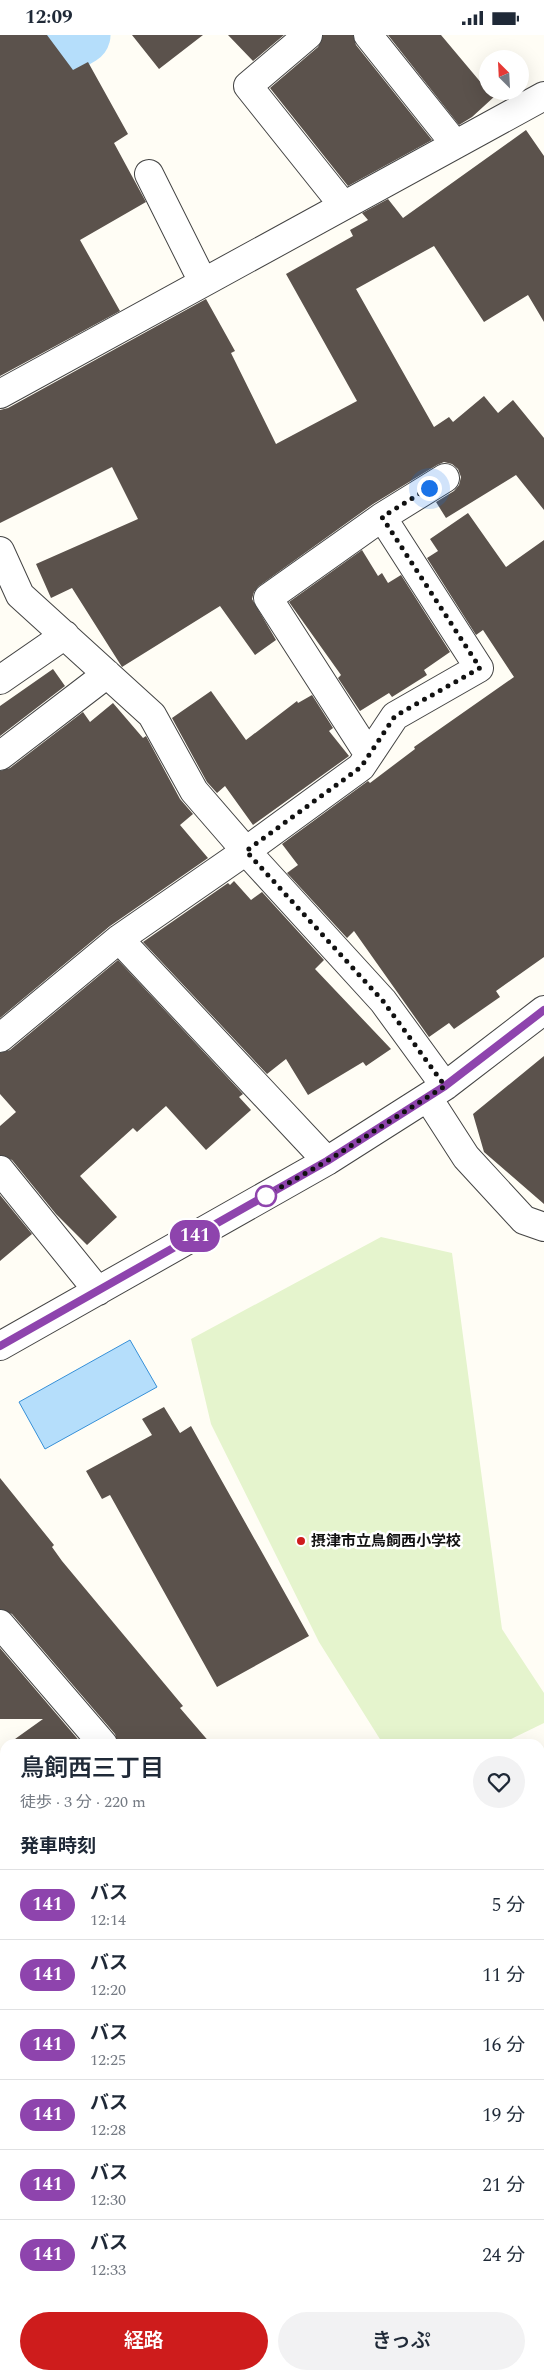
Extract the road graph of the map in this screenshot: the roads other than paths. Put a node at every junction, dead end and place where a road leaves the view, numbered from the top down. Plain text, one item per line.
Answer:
1 (308, 35) edge
2 (368, 35) edge
3 (542, 102) edge
4 (455, 144) junction
5 (149, 174) dead end
6 (343, 205) junction
7 (203, 281) junction
8 (0, 393) edge
9 (445, 478) dead end
10 (382, 517) junction
11 (0, 551) edge
12 (64, 635) junction
13 (107, 674) junction
14 (0, 680) edge
15 (369, 755) junction
16 (0, 756) edge
17 (246, 851) junction
18 (119, 939) junction
19 (544, 1010) edge
20 (0, 1038) edge
21 (436, 1092) junction
22 (327, 1161) junction
23 (0, 1170) edge
24 (544, 1227) edge
25 (98, 1291) junction
26 (0, 1346) edge
27 (0, 1624) edge
28 (99, 1739) edge

1 - 6 street
2 - 4 street
3 - 4 street
4 - 6 street
5 - 7 street
6 - 7 street
7 - 8 street
9 - 10 street
10 - 15 street
10 - 15 street
11 - 12 street
12 - 13 street
12 - 14 street
13 - 16 street
13 - 17 street
15 - 17 street
17 - 18 street
17 - 21 street
18 - 20 street
18 - 22 street
19 - 21 street
21 - 22 street
21 - 24 street
22 - 25 street
23 - 25 street
25 - 26 street
27 - 28 street

